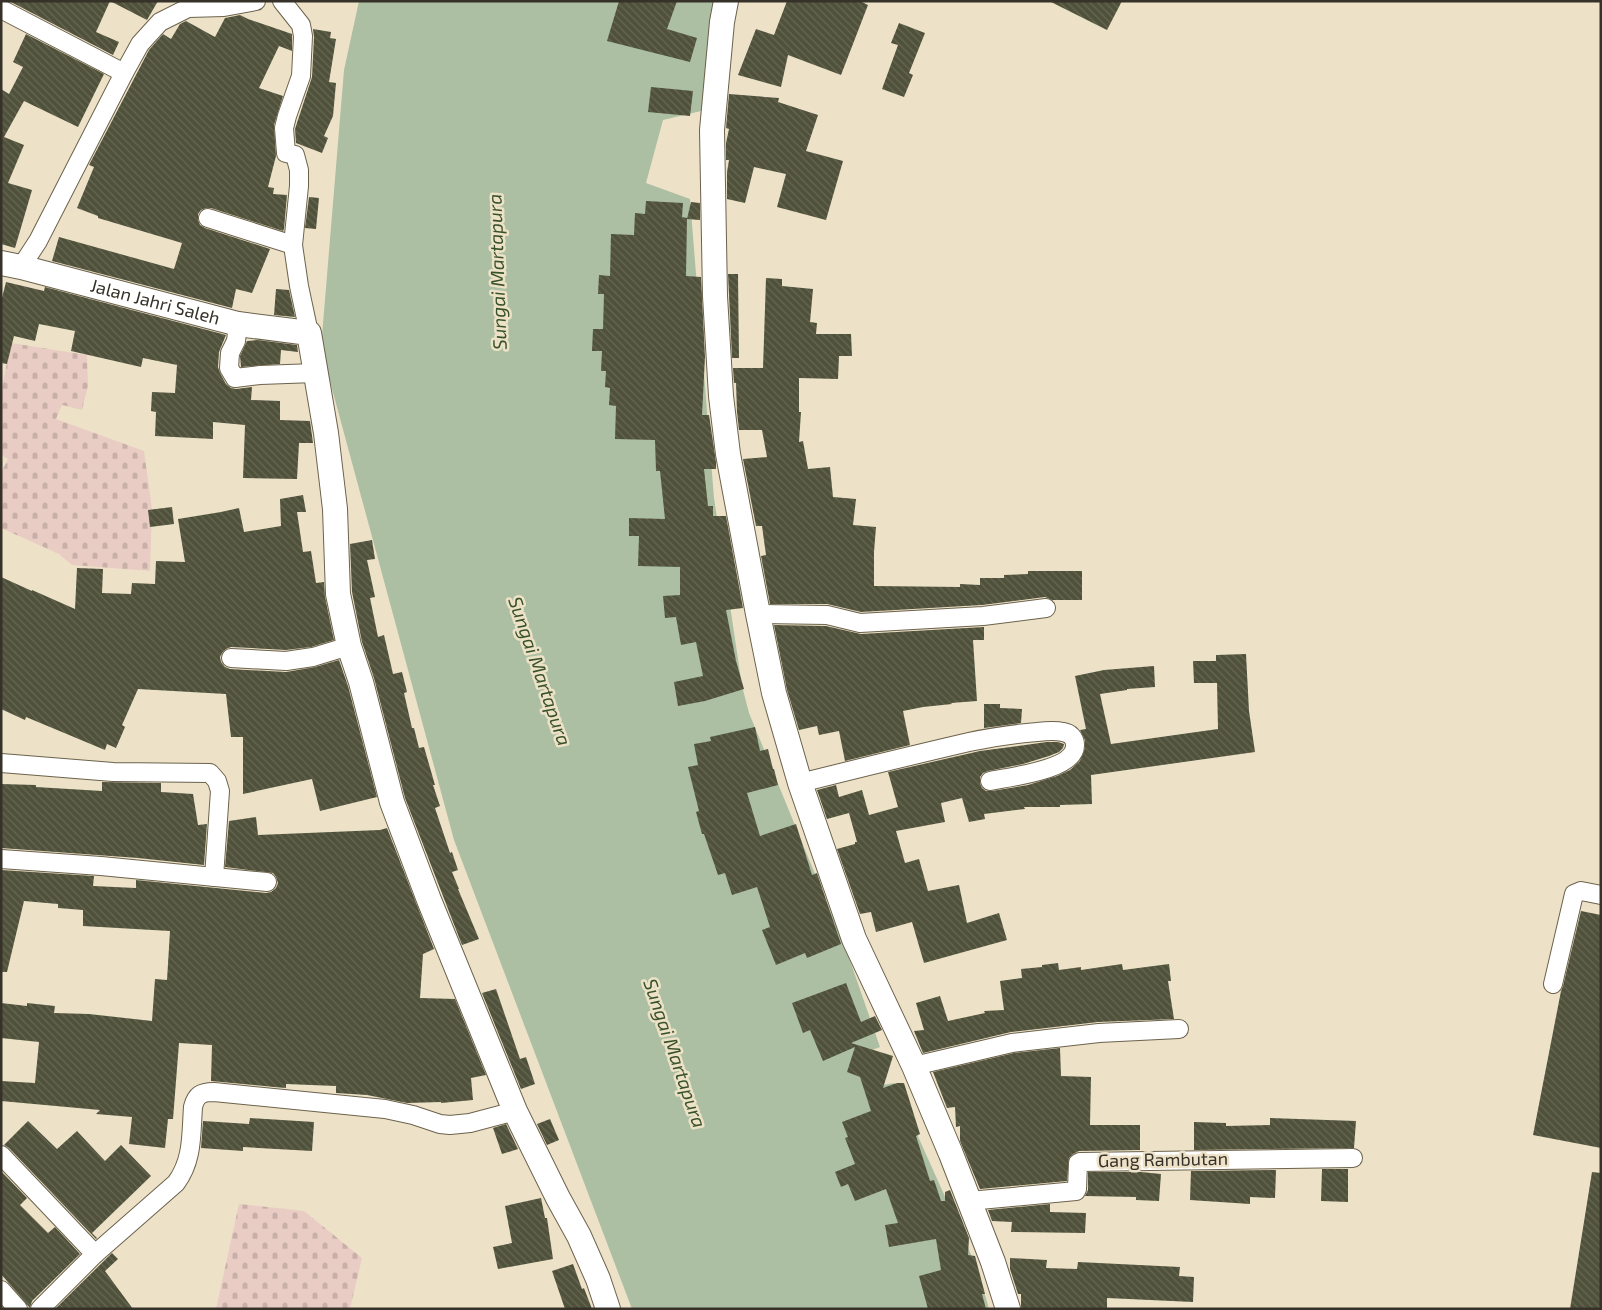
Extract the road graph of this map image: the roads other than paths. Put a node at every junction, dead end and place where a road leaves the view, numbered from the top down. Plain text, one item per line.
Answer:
1 (256, 1) edge
2 (282, 1) edge
3 (726, 1) edge
4 (183, 5) edge
5 (1, 9) edge
6 (124, 73) junction
7 (208, 218) dead end
8 (293, 245) junction
9 (11, 265) edge
10 (238, 324) junction
11 (309, 333) junction
12 (315, 373) junction
13 (1046, 608) dead end
14 (758, 614) junction
15 (349, 646) junction
16 (231, 658) dead end
17 (1, 763) edge
18 (990, 781) dead end
19 (800, 783) junction
20 (1, 859) edge
21 (214, 877) junction
22 (267, 882) dead end
23 (1601, 895) edge
24 (1554, 984) dead end
25 (1179, 1029) dead end
26 (914, 1066) junction
27 (515, 1111) junction
28 (1, 1155) edge
29 (1353, 1158) dead end
30 (969, 1201) junction
31 (95, 1254) junction
32 (1, 1290) edge
33 (18, 1309) edge
34 (40, 1309) edge
35 (608, 1309) edge
36 (1008, 1309) edge

1 - 4 street
2 - 8 street
3 - 14 street
4 - 6 street
5 - 6 street
6 - 9 street
7 - 8 street
8 - 11 street
9 - 10 street, Jalan Jahri Saleh
10 - 11 street, Jalan Jahri Saleh
10 - 12 street
11 - 12 street
12 - 15 street
13 - 14 street
14 - 19 street
15 - 16 street
15 - 27 street
17 - 21 street
18 - 19 street
19 - 26 street
20 - 21 street
21 - 22 street
23 - 24 street
25 - 26 street
26 - 30 street
27 - 31 street
27 - 35 street
28 - 31 street
29 - 30 street, Gang Rambutan
30 - 36 street
31 - 34 street
32 - 33 street

